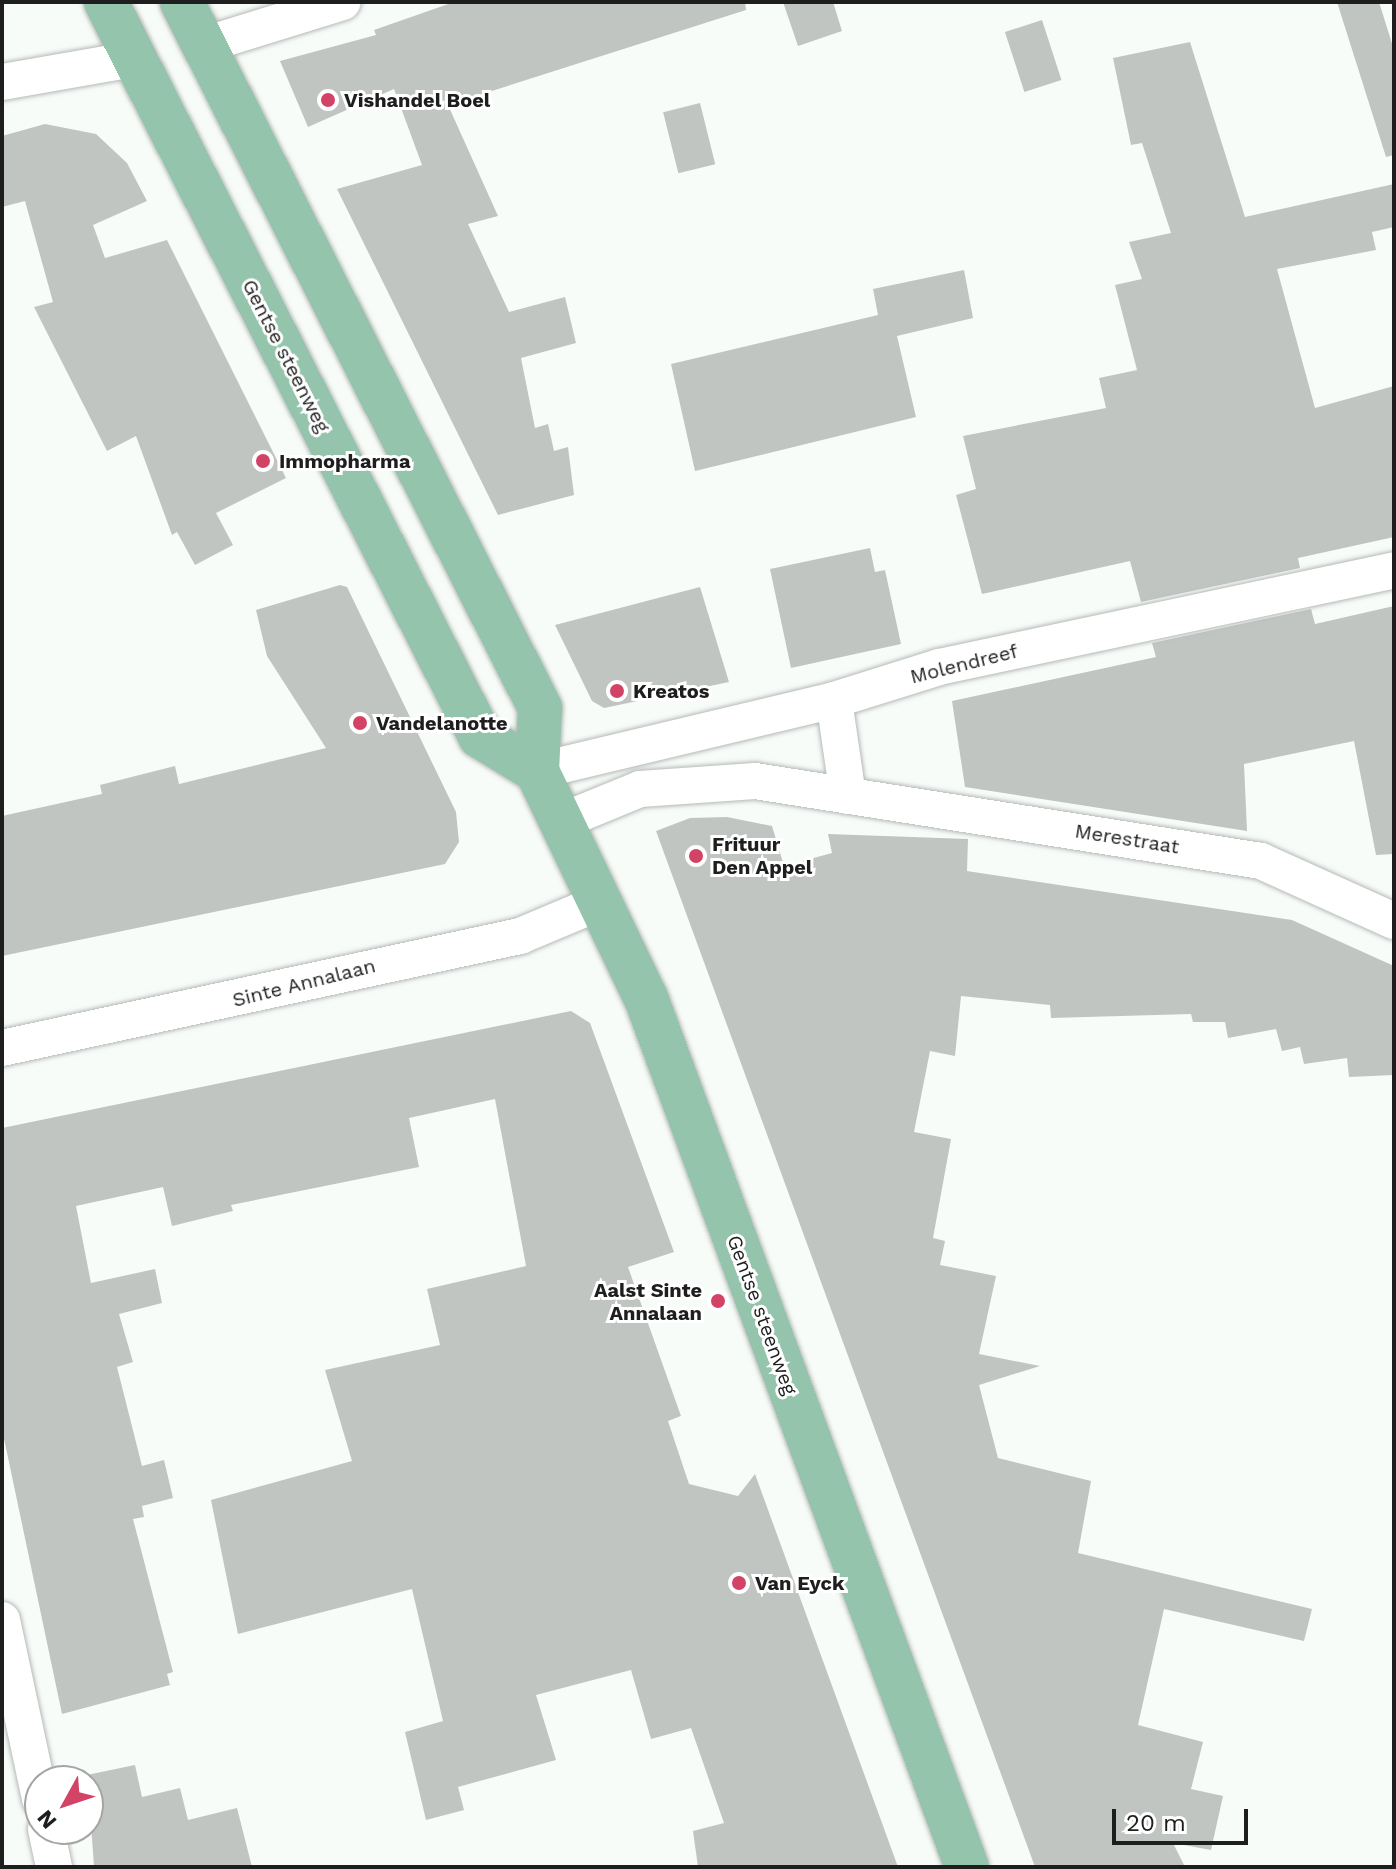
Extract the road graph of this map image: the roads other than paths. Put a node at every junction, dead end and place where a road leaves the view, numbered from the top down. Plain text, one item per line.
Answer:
1 (106, 2) edge
2 (182, 2) edge
3 (343, 2) edge
4 (204, 45) junction
5 (134, 59) junction
6 (2, 82) edge
7 (1394, 570) edge
8 (834, 700) junction
9 (537, 771) junction
10 (848, 796) junction
11 (562, 821) junction
12 (601, 902) junction
13 (1394, 921) edge
14 (2, 1048) edge
15 (2, 1620) edge
16 (14, 1737) edge
17 (26, 1765) edge
18 (49, 1845) edge
19 (54, 1867) edge
20 (967, 1867) edge

1 - 5 main road, Gentse steenweg
2 - 4 main road, Gentse steenweg
3 - 4 street
4 - 5 main road
4 - 9 main road, Gentse steenweg
5 - 6 street
5 - 9 main road, Gentse steenweg
7 - 8 street, Molendreef
8 - 9 street, Molendreef
8 - 10 street
9 - 11 main road, Gentse steenweg
10 - 11 street, Merestraat
10 - 13 street, Merestraat
11 - 12 main road, Gentse steenweg
12 - 14 street, Sinte Annalaan
12 - 20 main road, Gentse steenweg
15 - 16 street
16 - 17 street
18 - 19 street

